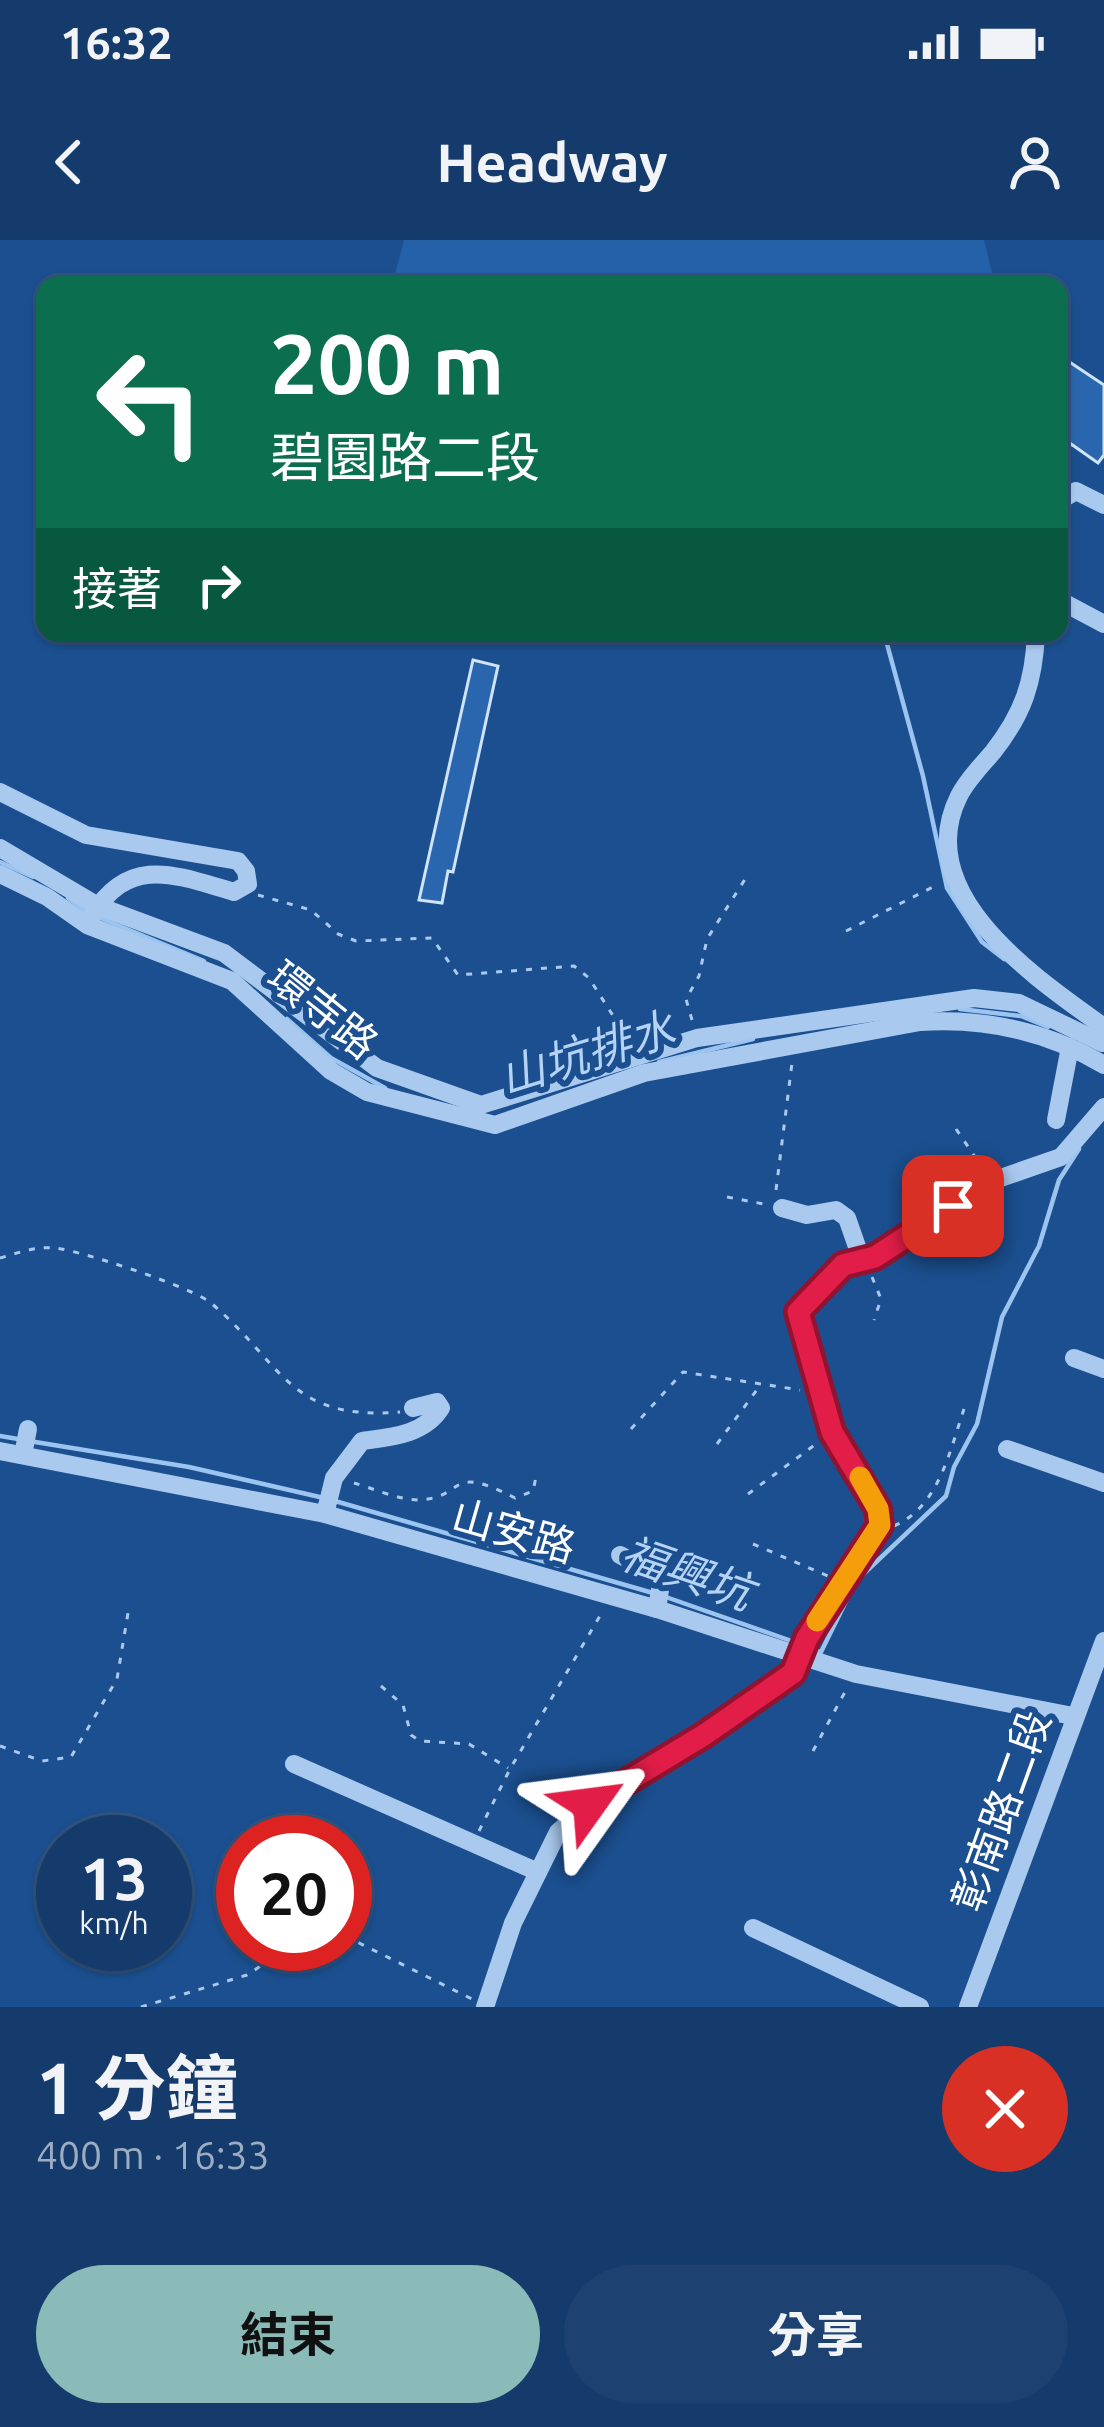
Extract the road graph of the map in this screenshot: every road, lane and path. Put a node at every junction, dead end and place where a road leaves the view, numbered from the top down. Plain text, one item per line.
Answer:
1 (1068, 496) edge
2 (1104, 505) edge
3 (1068, 605) edge
4 (1104, 624) edge
5 (1035, 642) edge
6 (0, 792) edge
7 (0, 848) edge
8 (749, 872) dead end
9 (0, 874) edge
10 (958, 876) junction
11 (938, 885) joint
12 (234, 892) junction
13 (93, 915) junction
14 (847, 931) dead end
15 (787, 1031) junction
16 (1093, 1042) edge
17 (703, 1047) junction
18 (1104, 1064) edge
19 (642, 1065) junction
20 (372, 1082) junction
21 (1104, 1107) edge
22 (1056, 1120) dead end
23 (956, 1129) dead end
24 (992, 1181) junction
25 (728, 1197) dead end
26 (782, 1208) junction
27 (0, 1258) edge
28 (862, 1261) junction
29 (874, 1320) dead end
30 (1074, 1358) dead end
31 (1104, 1369) edge
32 (760, 1385) junction
33 (821, 1395) junction
34 (413, 1408) joint
35 (964, 1408) dead end
36 (631, 1429) dead end
37 (28, 1430) dead end
38 (832, 1432) junction
39 (717, 1444) dead end
40 (1006, 1449) dead end
41 (0, 1451) edge
42 (23, 1455) junction
43 (536, 1477) dead end
44 (334, 1478) junction
45 (1104, 1483) edge
46 (748, 1494) dead end
47 (325, 1514) junction
48 (880, 1525) junction
49 (753, 1544) dead end
50 (620, 1556) dead end
51 (841, 1581) junction
52 (611, 1596) junction
53 (657, 1609) junction
54 (128, 1613) dead end
55 (1104, 1640) edge
56 (800, 1658) junction
57 (856, 1674) junction
58 (381, 1686) dead end
59 (1073, 1716) junction
60 (0, 1746) edge
61 (813, 1751) dead end
62 (294, 1764) dead end
63 (510, 1769) junction
64 (473, 1843) junction
65 (538, 1872) junction
66 (753, 1928) dead end
67 (372, 1950) edge
68 (253, 1971) edge
69 (485, 2006) edge
70 (141, 2007) edge
71 (920, 2007) edge
72 (968, 2007) edge

1 - 2 street
3 - 4 street
5 - 10 street
6 - 12 street
7 - 13 street, 環寺路
8 - 17 path
9 - 13 street, 環寺路
10 - 11 street
10 - 16 street
11 - 14 path
12 - 13 street
12 - 19 path
13 - 20 street, 環寺路
13 - 20 street, 環寺路
15 - 16 street, 環寺路
15 - 16 street, 環寺路
15 - 17 street, 環寺路
15 - 26 path
16 - 18 street, 環寺路
16 - 22 street
17 - 19 street, 環寺路
19 - 20 street, 環寺路
21 - 24 street
23 - 24 path
24 - 28 street
25 - 26 path
26 - 28 street
27 - 34 path
28 - 29 path
28 - 33 street
30 - 31 street
32 - 33 path
32 - 36 path
32 - 39 path
33 - 38 street
34 - 44 street
35 - 48 path
37 - 42 street
38 - 46 path
38 - 48 street
40 - 45 street
41 - 42 street, 山安路
42 - 47 street, 山安路
43 - 44 path
44 - 47 street
47 - 52 street, 山安路
48 - 51 street
49 - 51 path
50 - 53 street
51 - 56 street
52 - 53 street, 山安路
52 - 63 path
53 - 56 street, 山安路
54 - 60 path
55 - 59 street, 彰南路二段
56 - 57 street, 山安路
56 - 65 street
57 - 59 street, 山安路
57 - 61 path
58 - 63 path
59 - 72 street, 彰南路二段
62 - 64 street
63 - 64 path
64 - 65 street
65 - 69 street
66 - 71 street
67 - 69 path
68 - 70 path

